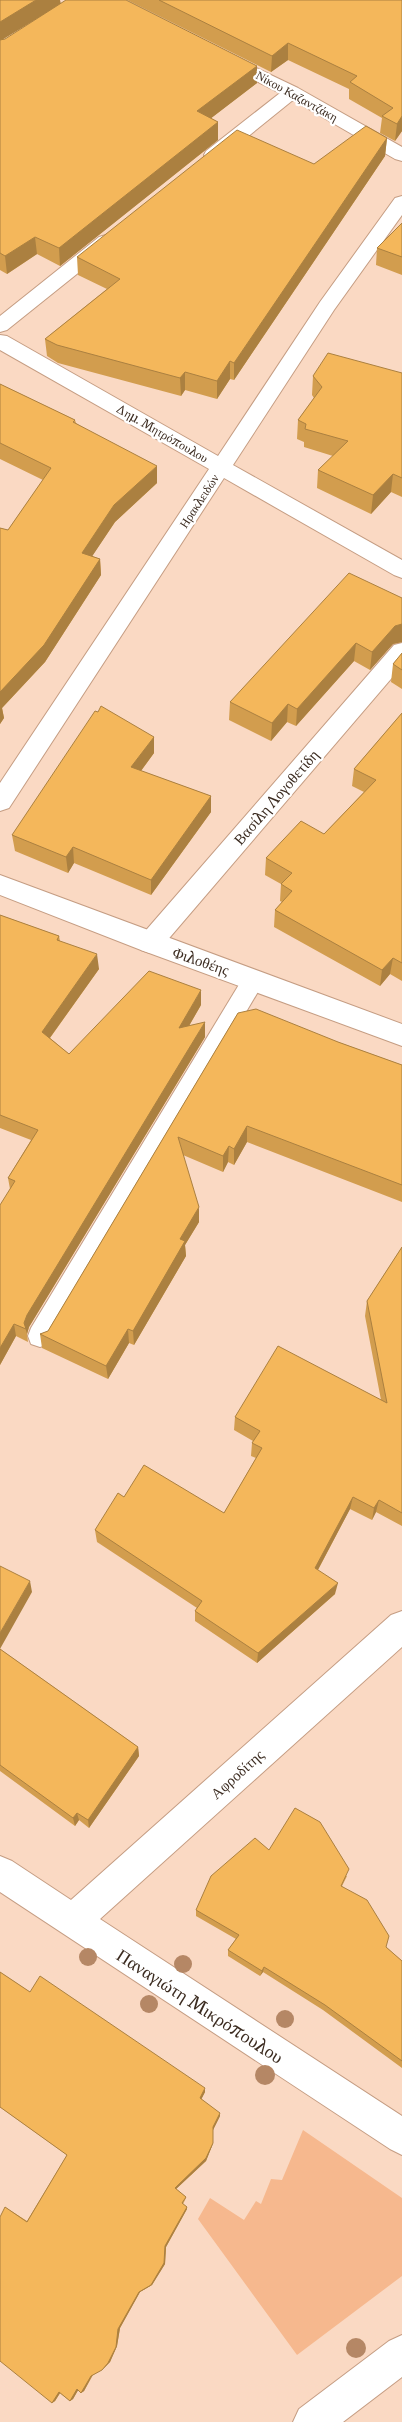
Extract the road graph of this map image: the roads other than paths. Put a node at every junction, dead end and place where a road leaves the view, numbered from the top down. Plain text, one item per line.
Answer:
1 (204, 47) edge
2 (292, 92) junction
3 (402, 155) edge
4 (199, 166) edge
5 (402, 202) edge
6 (122, 228) edge
7 (0, 326) edge
8 (0, 341) edge
9 (222, 467) junction
10 (402, 570) edge
11 (402, 651) edge
12 (0, 802) edge
13 (0, 885) edge
14 (150, 943) junction
15 (254, 979) junction
16 (402, 1035) edge
17 (40, 1336) edge
18 (402, 1626) edge
19 (0, 1873) edge
20 (72, 1922) junction
21 (402, 2137) edge
22 (402, 2354) edge
23 (312, 2422) edge

1 - 2 street, Νίκου Καζαντζάκη
2 - 3 street, Νίκου Καζαντζάκη
2 - 4 street
5 - 9 street, Ηρακλειδών
6 - 7 street
8 - 9 street, Δημ. Μητρόπουλου
9 - 10 street, Δημ. Μητρόπουλου
9 - 12 street, Ηρακλειδών
11 - 14 street, Βασίλη Λογοθετίδη
13 - 14 street, Φιλοθέης
14 - 15 street, Φιλοθέης
15 - 16 street, Φιλοθέης
15 - 17 lane
18 - 20 street, Αφροδίτης
19 - 20 street, Παναγιώτη Μικρόπουλου
20 - 21 street, Παναγιώτη Μικρόπουλου
22 - 23 street

